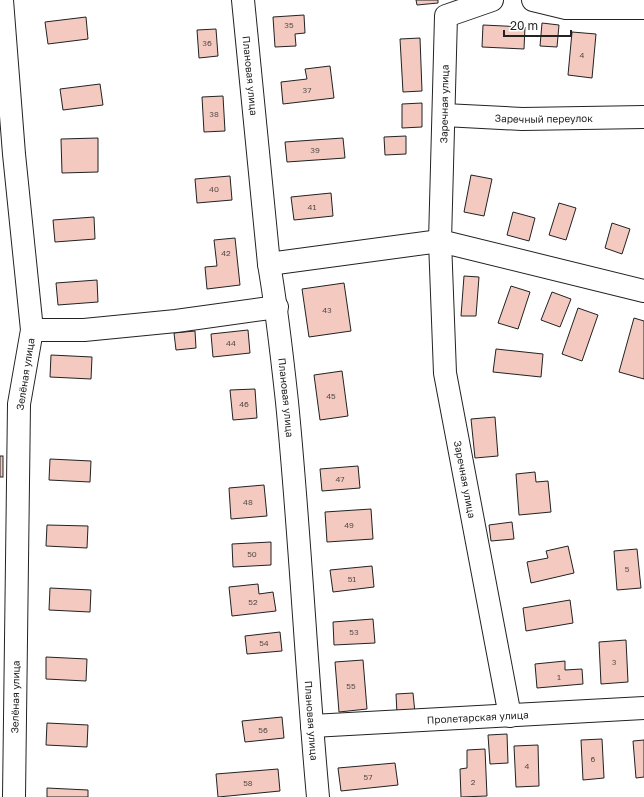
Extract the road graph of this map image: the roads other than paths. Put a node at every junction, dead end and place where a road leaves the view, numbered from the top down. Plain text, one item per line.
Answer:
1 (2, 0) edge
2 (242, 0) edge
3 (492, 0) edge
4 (533, 0) edge
5 (644, 8) edge
6 (444, 115) junction
7 (644, 117) edge
8 (440, 241) junction
9 (269, 264) junction
10 (644, 290) edge
11 (277, 307) junction
12 (32, 330) junction
13 (644, 708) edge
14 (510, 716) junction
15 (312, 726) junction
16 (14, 797) edge
17 (318, 797) edge

1 - 12 street, Зелёная улица
2 - 9 street, Плановая улица
3 - 6 street, Заречная улица
4 - 5 street
6 - 7 street, Заречный переулок
6 - 8 street, Заречная улица
8 - 9 street
8 - 10 street
8 - 14 street, Заречная улица
9 - 11 street, Плановая улица
11 - 12 street
11 - 15 street, Плановая улица
12 - 16 street, Зелёная улица
13 - 14 street, Пролетарская улица
14 - 15 street, Пролетарская улица
15 - 17 street, Плановая улица

